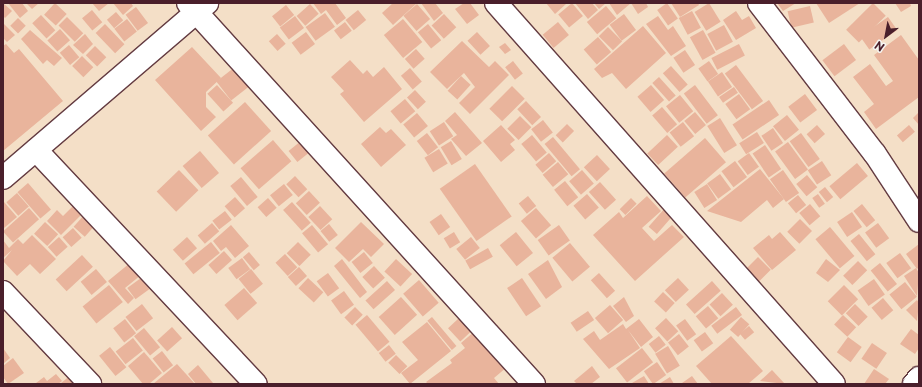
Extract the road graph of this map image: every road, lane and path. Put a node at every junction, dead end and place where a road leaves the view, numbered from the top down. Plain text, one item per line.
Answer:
1 (496, 3) edge
2 (759, 3) edge
3 (197, 6) edge
4 (36, 150) junction
5 (4, 175) edge
6 (919, 221) edge
7 (3, 292) edge
8 (919, 378) edge
9 (90, 384) edge
10 (256, 384) edge
11 (534, 384) edge
12 (834, 384) edge
13 (914, 384) edge

1 - 12 street
2 - 6 street
3 - 4 street
3 - 11 street
4 - 5 street
4 - 10 street
7 - 9 street
8 - 13 street

